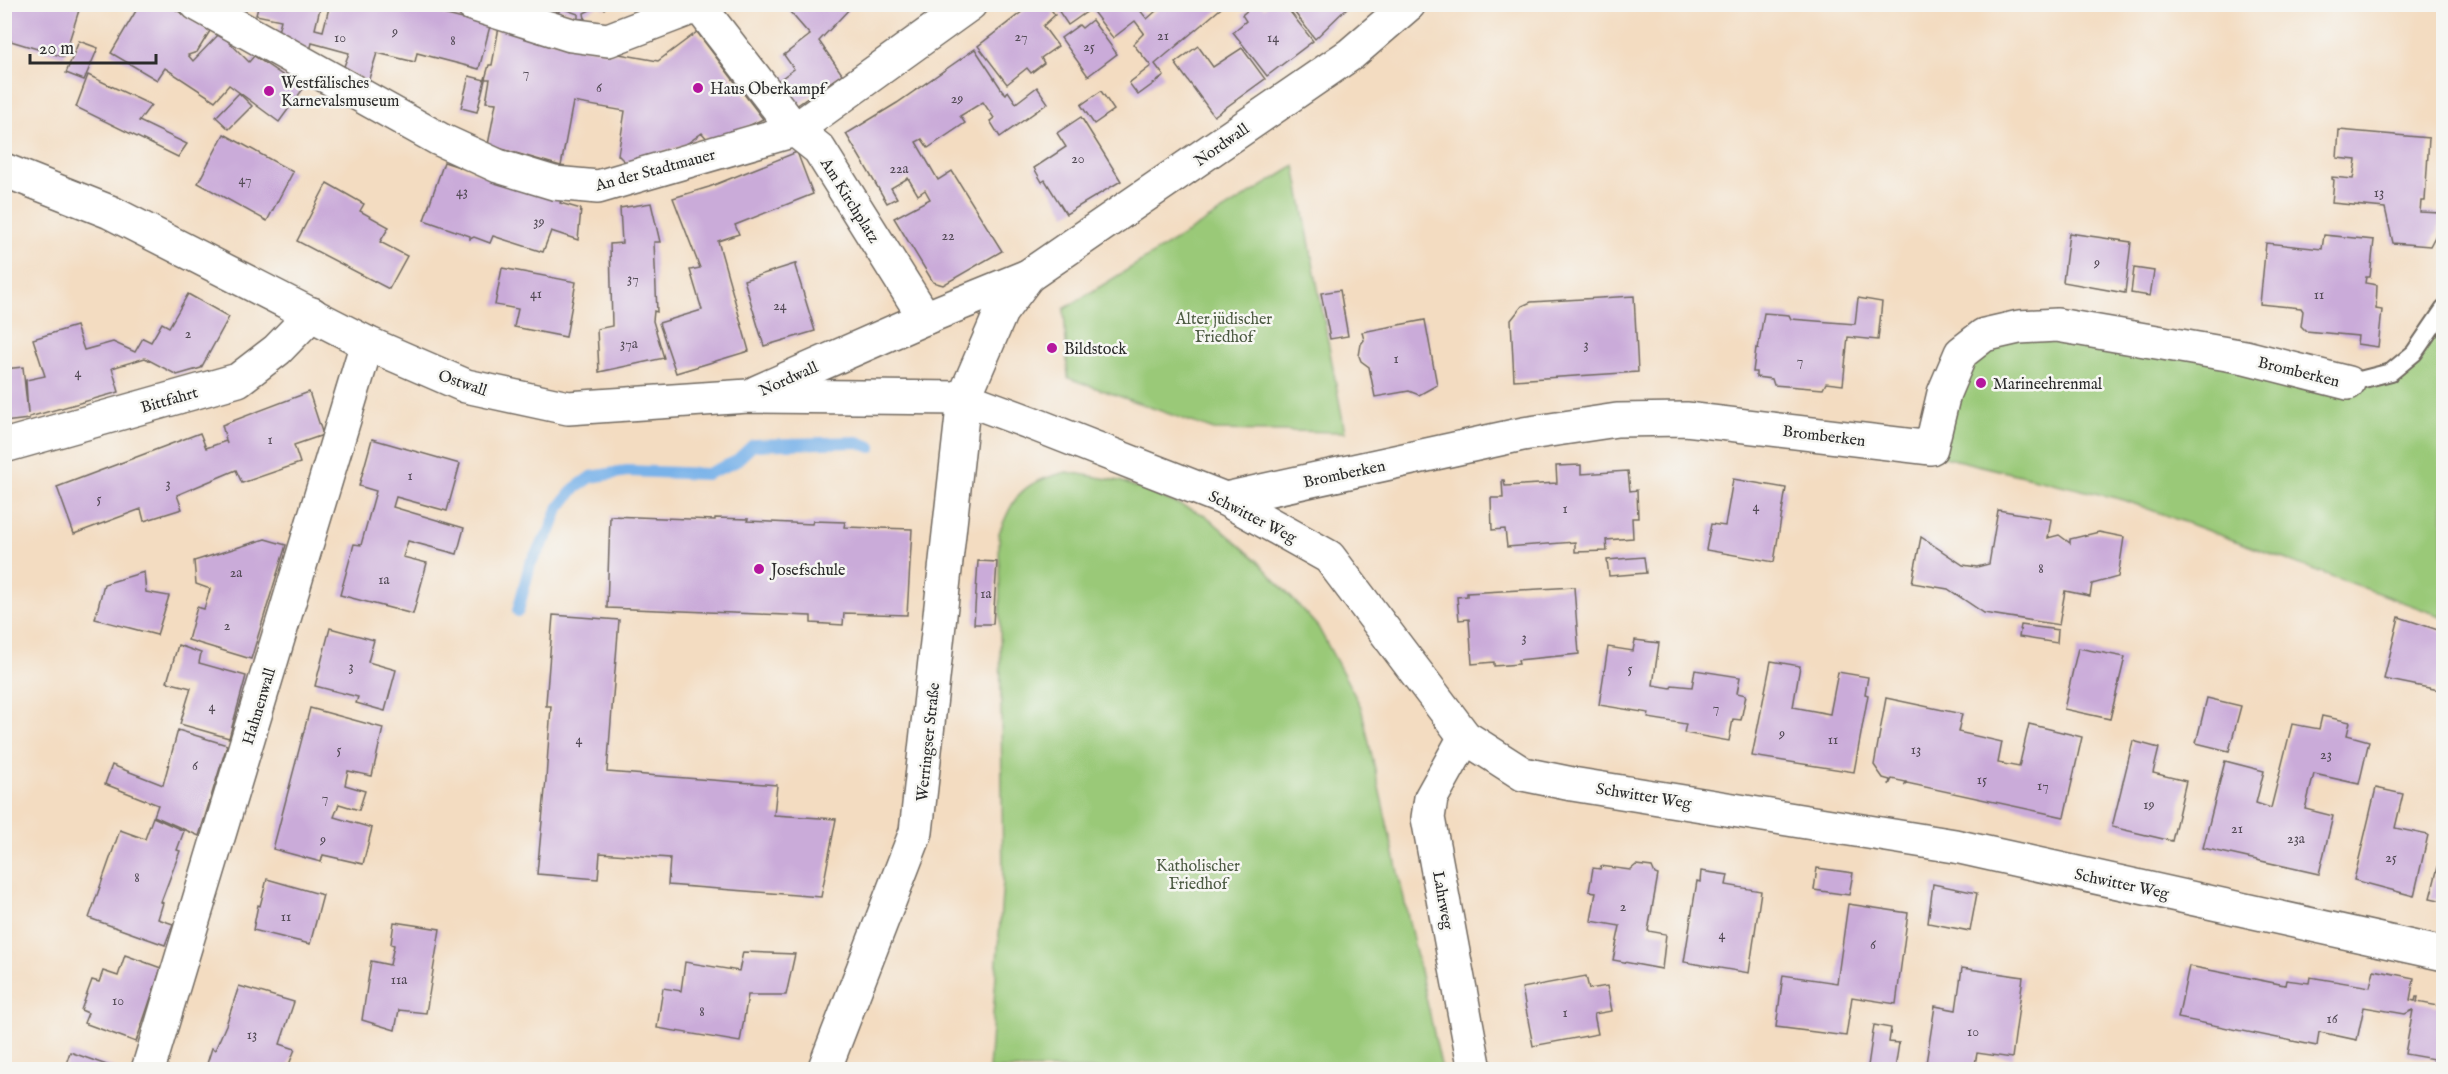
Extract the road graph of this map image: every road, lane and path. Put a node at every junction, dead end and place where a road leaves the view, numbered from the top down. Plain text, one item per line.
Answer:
1 (472, 4) edge
2 (970, 4) edge
3 (1409, 4) edge
4 (701, 6) edge
5 (215, 8) edge
6 (795, 130) junction
7 (4, 170) edge
8 (1028, 276) junction
9 (2444, 309) edge
10 (312, 314) junction
11 (925, 318) junction
12 (367, 343) junction
13 (2348, 383) joint
14 (747, 396) junction
15 (964, 398) junction
16 (4, 446) edge
17 (1225, 499) junction
18 (1465, 737) junction
19 (2444, 954) edge
20 (148, 1070) edge
21 (824, 1070) edge
22 (1475, 1070) edge

1 - 4 street
2 - 6 street, An der Stadtmauer
3 - 8 street, Nordwall
4 - 6 street, Am Kirchplatz
5 - 6 street, An der Stadtmauer
6 - 11 street, Am Kirchplatz
7 - 10 street, Ostwall
8 - 11 street, Nordwall
8 - 15 street, Nordwall
9 - 13 lane
10 - 12 street, Ostwall
10 - 16 street, Bittfahrt
11 - 14 street, Nordwall
12 - 14 street, Ostwall
12 - 20 street, Hahnenwall
13 - 17 street, Bromberken
14 - 15 street, Ostwall
15 - 17 street, Schwitter Weg
15 - 21 street, Werringser Straße
17 - 18 street, Schwitter Weg
18 - 19 street, Schwitter Weg
18 - 22 street, Lahrweg

